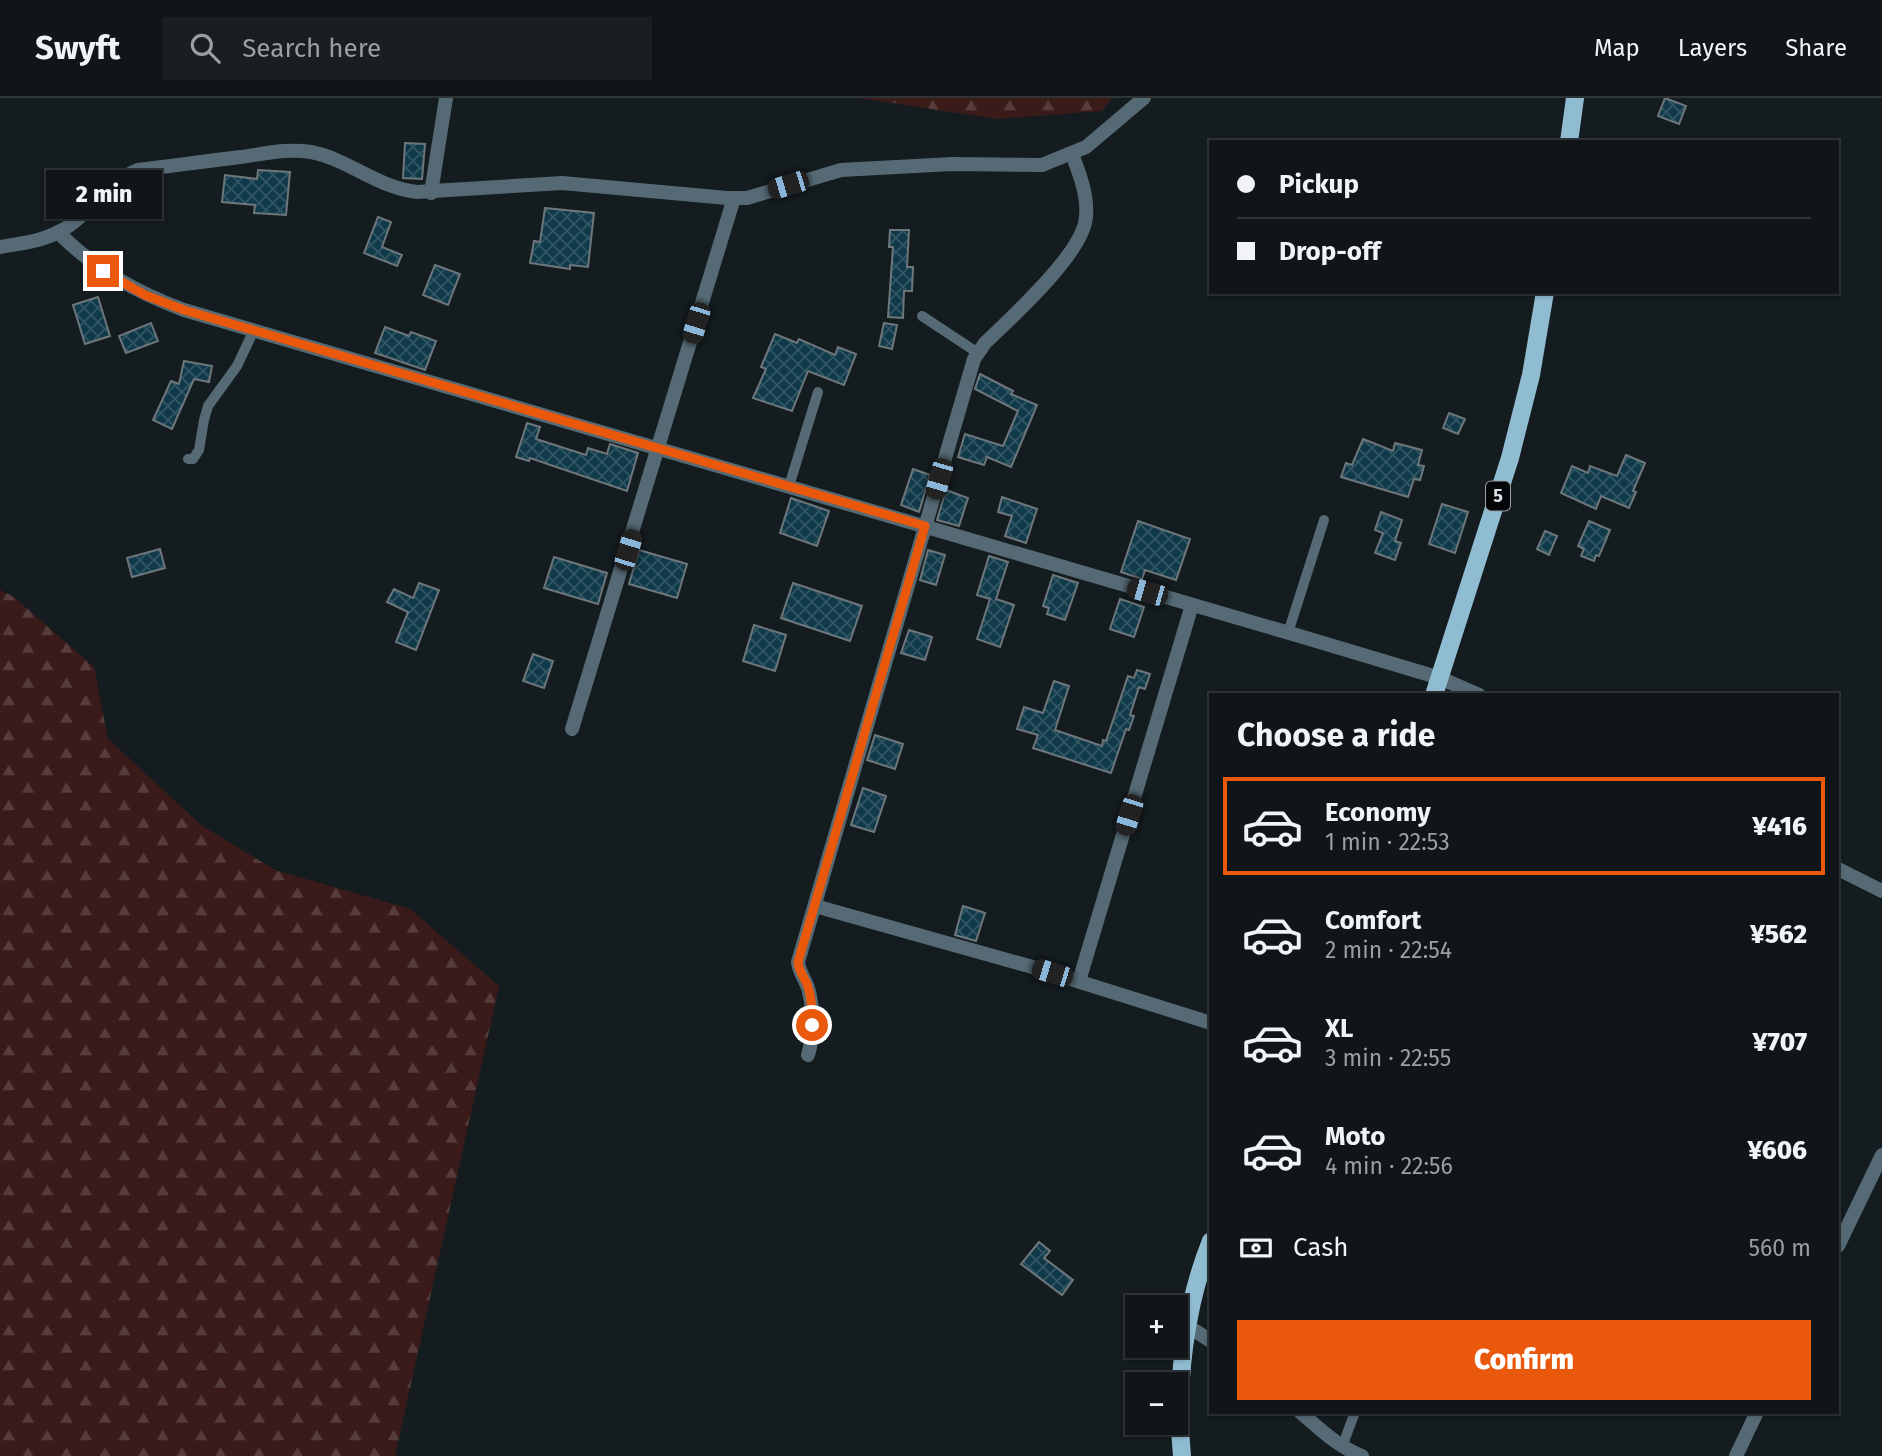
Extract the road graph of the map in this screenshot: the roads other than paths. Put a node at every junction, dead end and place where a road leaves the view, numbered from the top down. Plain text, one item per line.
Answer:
1 (446, 98) edge
2 (1144, 98) edge
3 (1575, 98) edge
4 (1569, 140) edge
5 (1072, 154) junction
6 (431, 193) junction
7 (734, 198) junction
8 (58, 232) junction
9 (0, 247) edge
10 (1545, 294) edge
11 (922, 316) dead end
12 (254, 330) junction
13 (978, 353) junction
14 (818, 392) dead end
15 (659, 448) junction
16 (188, 459) dead end
17 (789, 486) junction
18 (1324, 520) dead end
19 (925, 526) junction
20 (1192, 605) junction
21 (1288, 633) junction
22 (1437, 686) edge
23 (1470, 693) edge
24 (572, 729) dead end
25 (1839, 870) edge
26 (1882, 891) edge
27 (816, 906) junction
28 (1079, 981) junction
29 (1209, 1022) edge
30 (808, 1055) dead end
31 (1882, 1155) edge
32 (1839, 1244) edge
33 (1209, 1247) edge
34 (1189, 1327) junction
35 (1209, 1340) edge
36 (1302, 1414) edge
37 (1354, 1414) edge
38 (1756, 1414) edge
39 (1342, 1447) junction
40 (1182, 1456) edge
41 (1362, 1456) edge
42 (1735, 1456) edge

1 - 6 street
2 - 5 street
3 - 4 main road
5 - 7 street
5 - 13 street
6 - 7 street
6 - 8 street
7 - 15 street
8 - 9 street
8 - 12 street
10 - 22 main road, 5
11 - 13 lane
12 - 15 street
12 - 16 lane
13 - 19 street
14 - 17 lane
15 - 17 street
15 - 24 street
17 - 19 street
18 - 21 lane
19 - 20 street
19 - 27 street
20 - 21 street
20 - 28 street
21 - 22 street
22 - 23 street
25 - 26 street
27 - 28 street
27 - 30 street
28 - 29 street
31 - 32 street
33 - 34 main road
34 - 35 street
34 - 40 main road
36 - 39 street
37 - 39 lane
38 - 42 street
39 - 41 street

